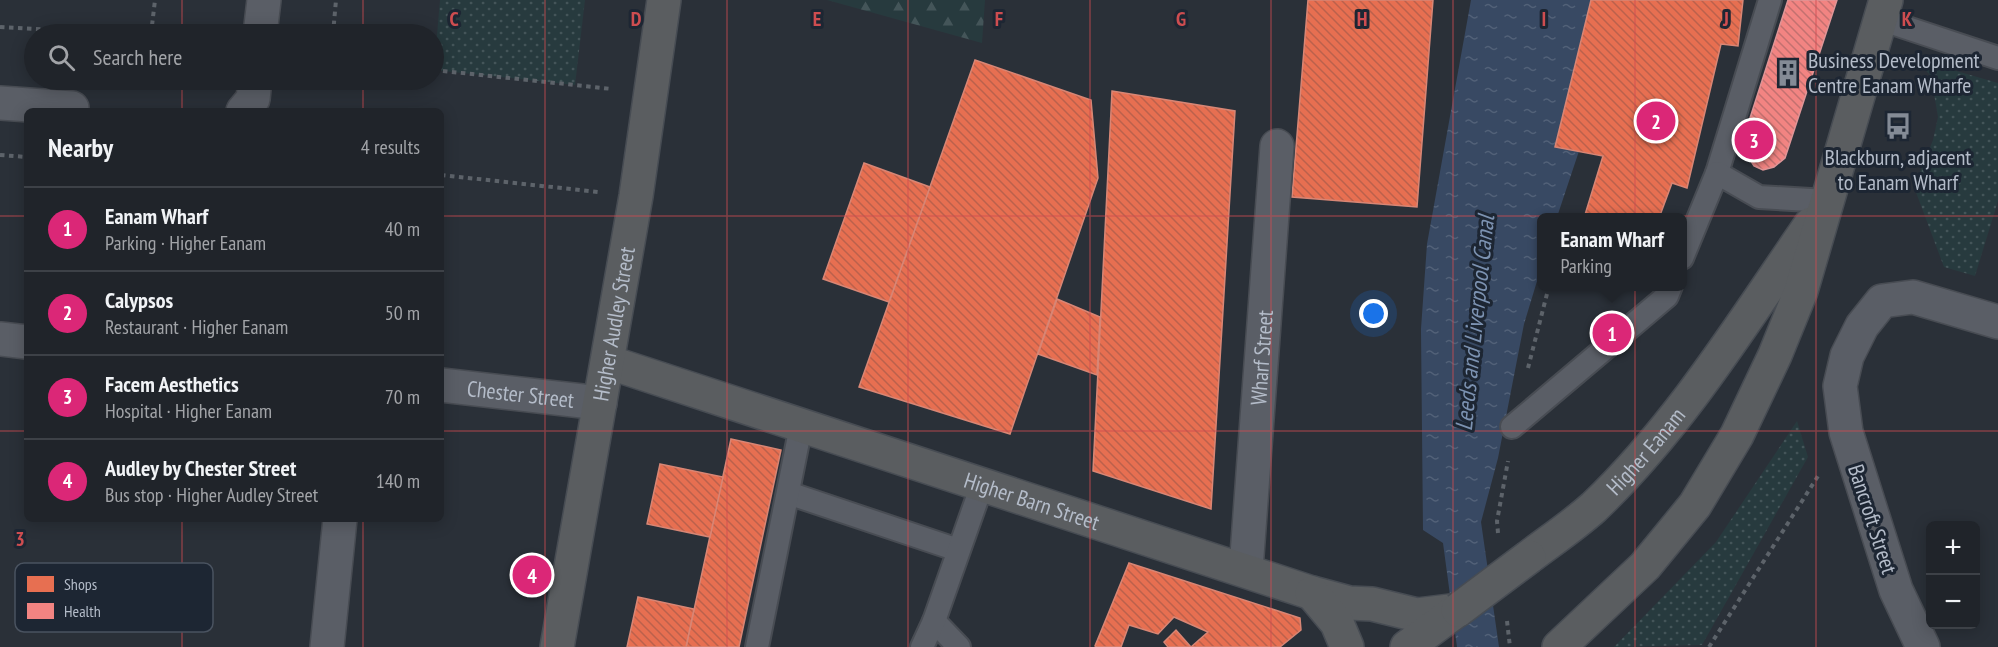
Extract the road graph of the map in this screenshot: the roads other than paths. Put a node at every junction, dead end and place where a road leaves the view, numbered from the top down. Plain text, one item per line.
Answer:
1 (264, 0) edge
2 (664, 0) edge
3 (1770, 0) edge
4 (1883, 10) edge
5 (261, 24) edge
6 (1998, 58) edge
7 (254, 90) edge
8 (0, 103) edge
9 (72, 108) dead end
10 (246, 108) edge
11 (1277, 146) dead end
12 (1717, 173) junction
13 (1827, 201) junction
14 (1687, 248) edge
15 (1669, 291) edge
16 (1998, 322) edge
17 (0, 339) edge
18 (24, 342) edge
19 (608, 362) junction
20 (444, 385) edge
21 (600, 404) junction
22 (801, 426) junction
23 (1512, 427) road end
24 (982, 485) junction
25 (788, 493) junction
26 (340, 522) edge
27 (958, 550) junction
28 (1246, 569) junction
29 (1312, 593) junction
30 (1458, 610) junction
31 (934, 621) junction
32 (1416, 641) edge
33 (327, 647) edge
34 (556, 647) edge
35 (757, 647) edge
36 (922, 647) edge
37 (959, 647) edge
38 (1347, 647) edge
39 (1559, 647) edge
40 (1923, 647) edge

1 - 5 street
2 - 19 highway, Higher Audley Street
3 - 12 lane
4 - 6 lane
4 - 13 highway, Higher Eanam
7 - 10 street
8 - 9 street
11 - 28 street, Wharf Street
12 - 13 lane
12 - 14 lane
13 - 30 highway, Higher Eanam, bridge
13 - 39 highway, Higher Eanam
15 - 23 lane
16 - 40 street, Bancroft Street
17 - 18 street
19 - 21 highway, Higher Audley Street
19 - 22 highway, Higher Barn Street
20 - 21 street, Chester Street
21 - 34 highway, Higher Audley Street
22 - 24 highway, Higher Barn Street
22 - 25 lane
24 - 27 lane
24 - 28 highway, Higher Barn Street
25 - 27 lane
25 - 35 lane
26 - 33 street
27 - 31 lane
28 - 29 highway, Higher Barn Street
29 - 30 highway, Higher Barn Street
29 - 38 highway
30 - 32 highway, Higher Eanam
31 - 36 lane
31 - 37 lane

